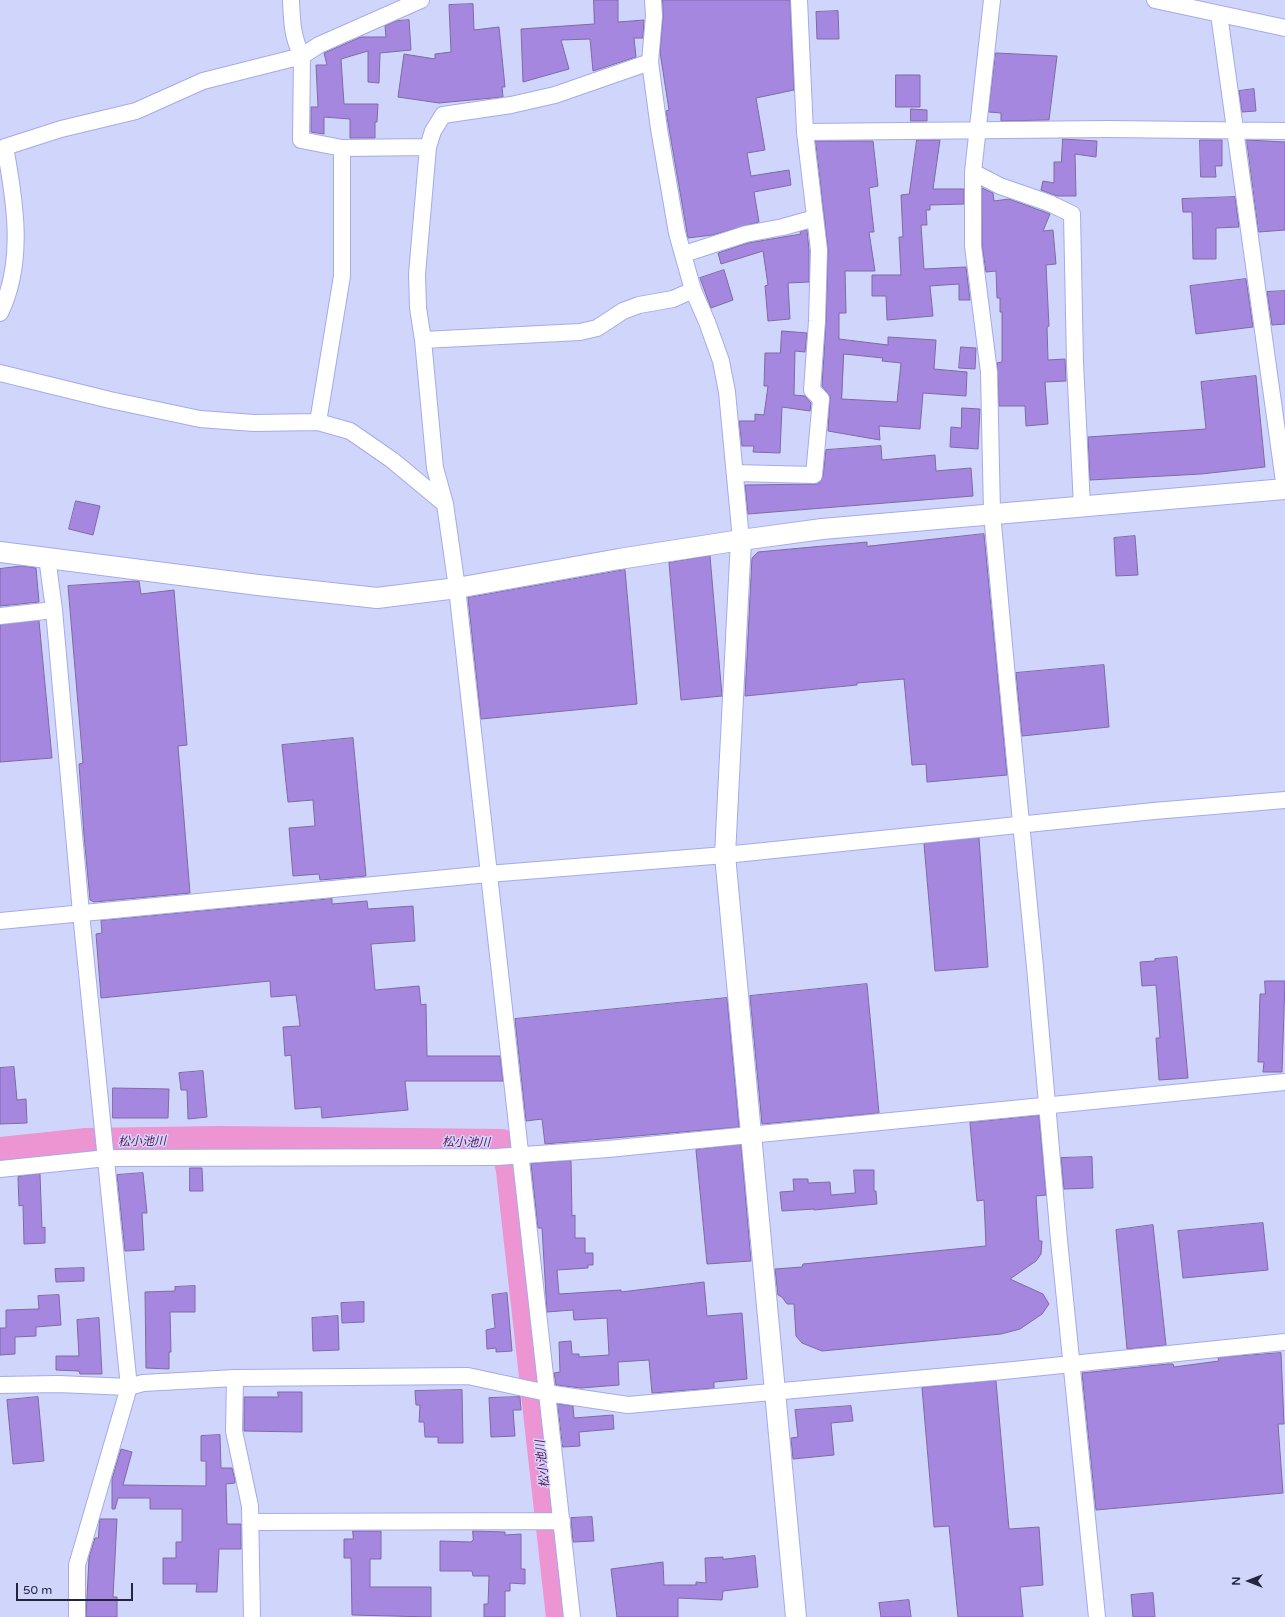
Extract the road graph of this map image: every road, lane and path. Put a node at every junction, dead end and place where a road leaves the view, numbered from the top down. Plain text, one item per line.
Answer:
1 (292, 0) edge
2 (421, 0) edge
3 (653, 0) edge
4 (799, 0) edge
5 (992, 0) edge
6 (1155, 0) edge
7 (1219, 14) junction
8 (1285, 28) edge
9 (302, 56) junction
10 (650, 62) junction
11 (979, 130) junction
12 (1236, 130) junction
13 (1285, 131) edge
14 (805, 132) junction
15 (3, 142) edge
16 (428, 147) junction
17 (342, 148) junction
18 (973, 172) junction
19 (815, 218) junction
20 (684, 254) junction
21 (693, 290) junction
22 (0, 313) edge
23 (423, 340) junction
24 (0, 373) edge
25 (318, 422) junction
26 (735, 473) junction
27 (1285, 489) edge
28 (445, 504) junction
29 (1082, 506) junction
30 (992, 513) junction
31 (741, 540) junction
32 (0, 552) edge
33 (47, 557) junction
34 (457, 588) junction
35 (54, 610) junction
36 (0, 616) edge
37 (1285, 800) edge
38 (1021, 824) junction
39 (725, 855) junction
40 (488, 874) junction
41 (81, 913) junction
42 (0, 921) edge
43 (1285, 1082) edge
44 (1048, 1105) junction
45 (750, 1134) junction
46 (518, 1156) junction
47 (107, 1158) junction
48 (0, 1169) edge
49 (1285, 1342) edge
50 (1072, 1363) junction
51 (235, 1378) junction
52 (0, 1385) edge
53 (129, 1387) junction
54 (775, 1391) junction
55 (547, 1392) junction
56 (561, 1521) junction
57 (251, 1522) junction
58 (77, 1617) edge
59 (252, 1617) edge
60 (572, 1617) edge
61 (796, 1617) edge
62 (1097, 1617) edge

1 - 9 street
2 - 9 street
3 - 10 street
4 - 14 street
5 - 11 street
6 - 7 street
7 - 8 street
7 - 12 street
9 - 15 street
9 - 17 street
10 - 16 street
10 - 20 street
11 - 12 street
11 - 14 street
11 - 18 street
12 - 13 street
12 - 27 street
14 - 19 street
15 - 22 street
16 - 17 street
16 - 23 street
17 - 25 street
18 - 29 street
18 - 30 street
19 - 20 street
19 - 26 street
20 - 21 street
21 - 23 street
21 - 26 street
23 - 28 street
24 - 25 street
25 - 28 street
26 - 31 street
27 - 29 street
28 - 34 street
29 - 30 street
30 - 31 street
30 - 38 street
31 - 34 street
31 - 39 street
32 - 33 street
33 - 34 street
33 - 35 street
34 - 40 street
35 - 36 street
35 - 41 street
37 - 38 street
38 - 39 street
38 - 44 street
39 - 40 street
39 - 45 street
40 - 41 street
40 - 46 street
41 - 42 street
41 - 47 street
43 - 44 street
44 - 45 street
44 - 50 street
45 - 46 street
45 - 54 street
46 - 47 street
46 - 55 street
47 - 48 street
47 - 53 street
49 - 50 street
50 - 54 street
50 - 62 street
51 - 53 street
51 - 55 street
51 - 57 street
52 - 53 street
53 - 58 street
54 - 55 street
54 - 61 street
55 - 56 street
56 - 57 street
56 - 60 street
57 - 59 street

